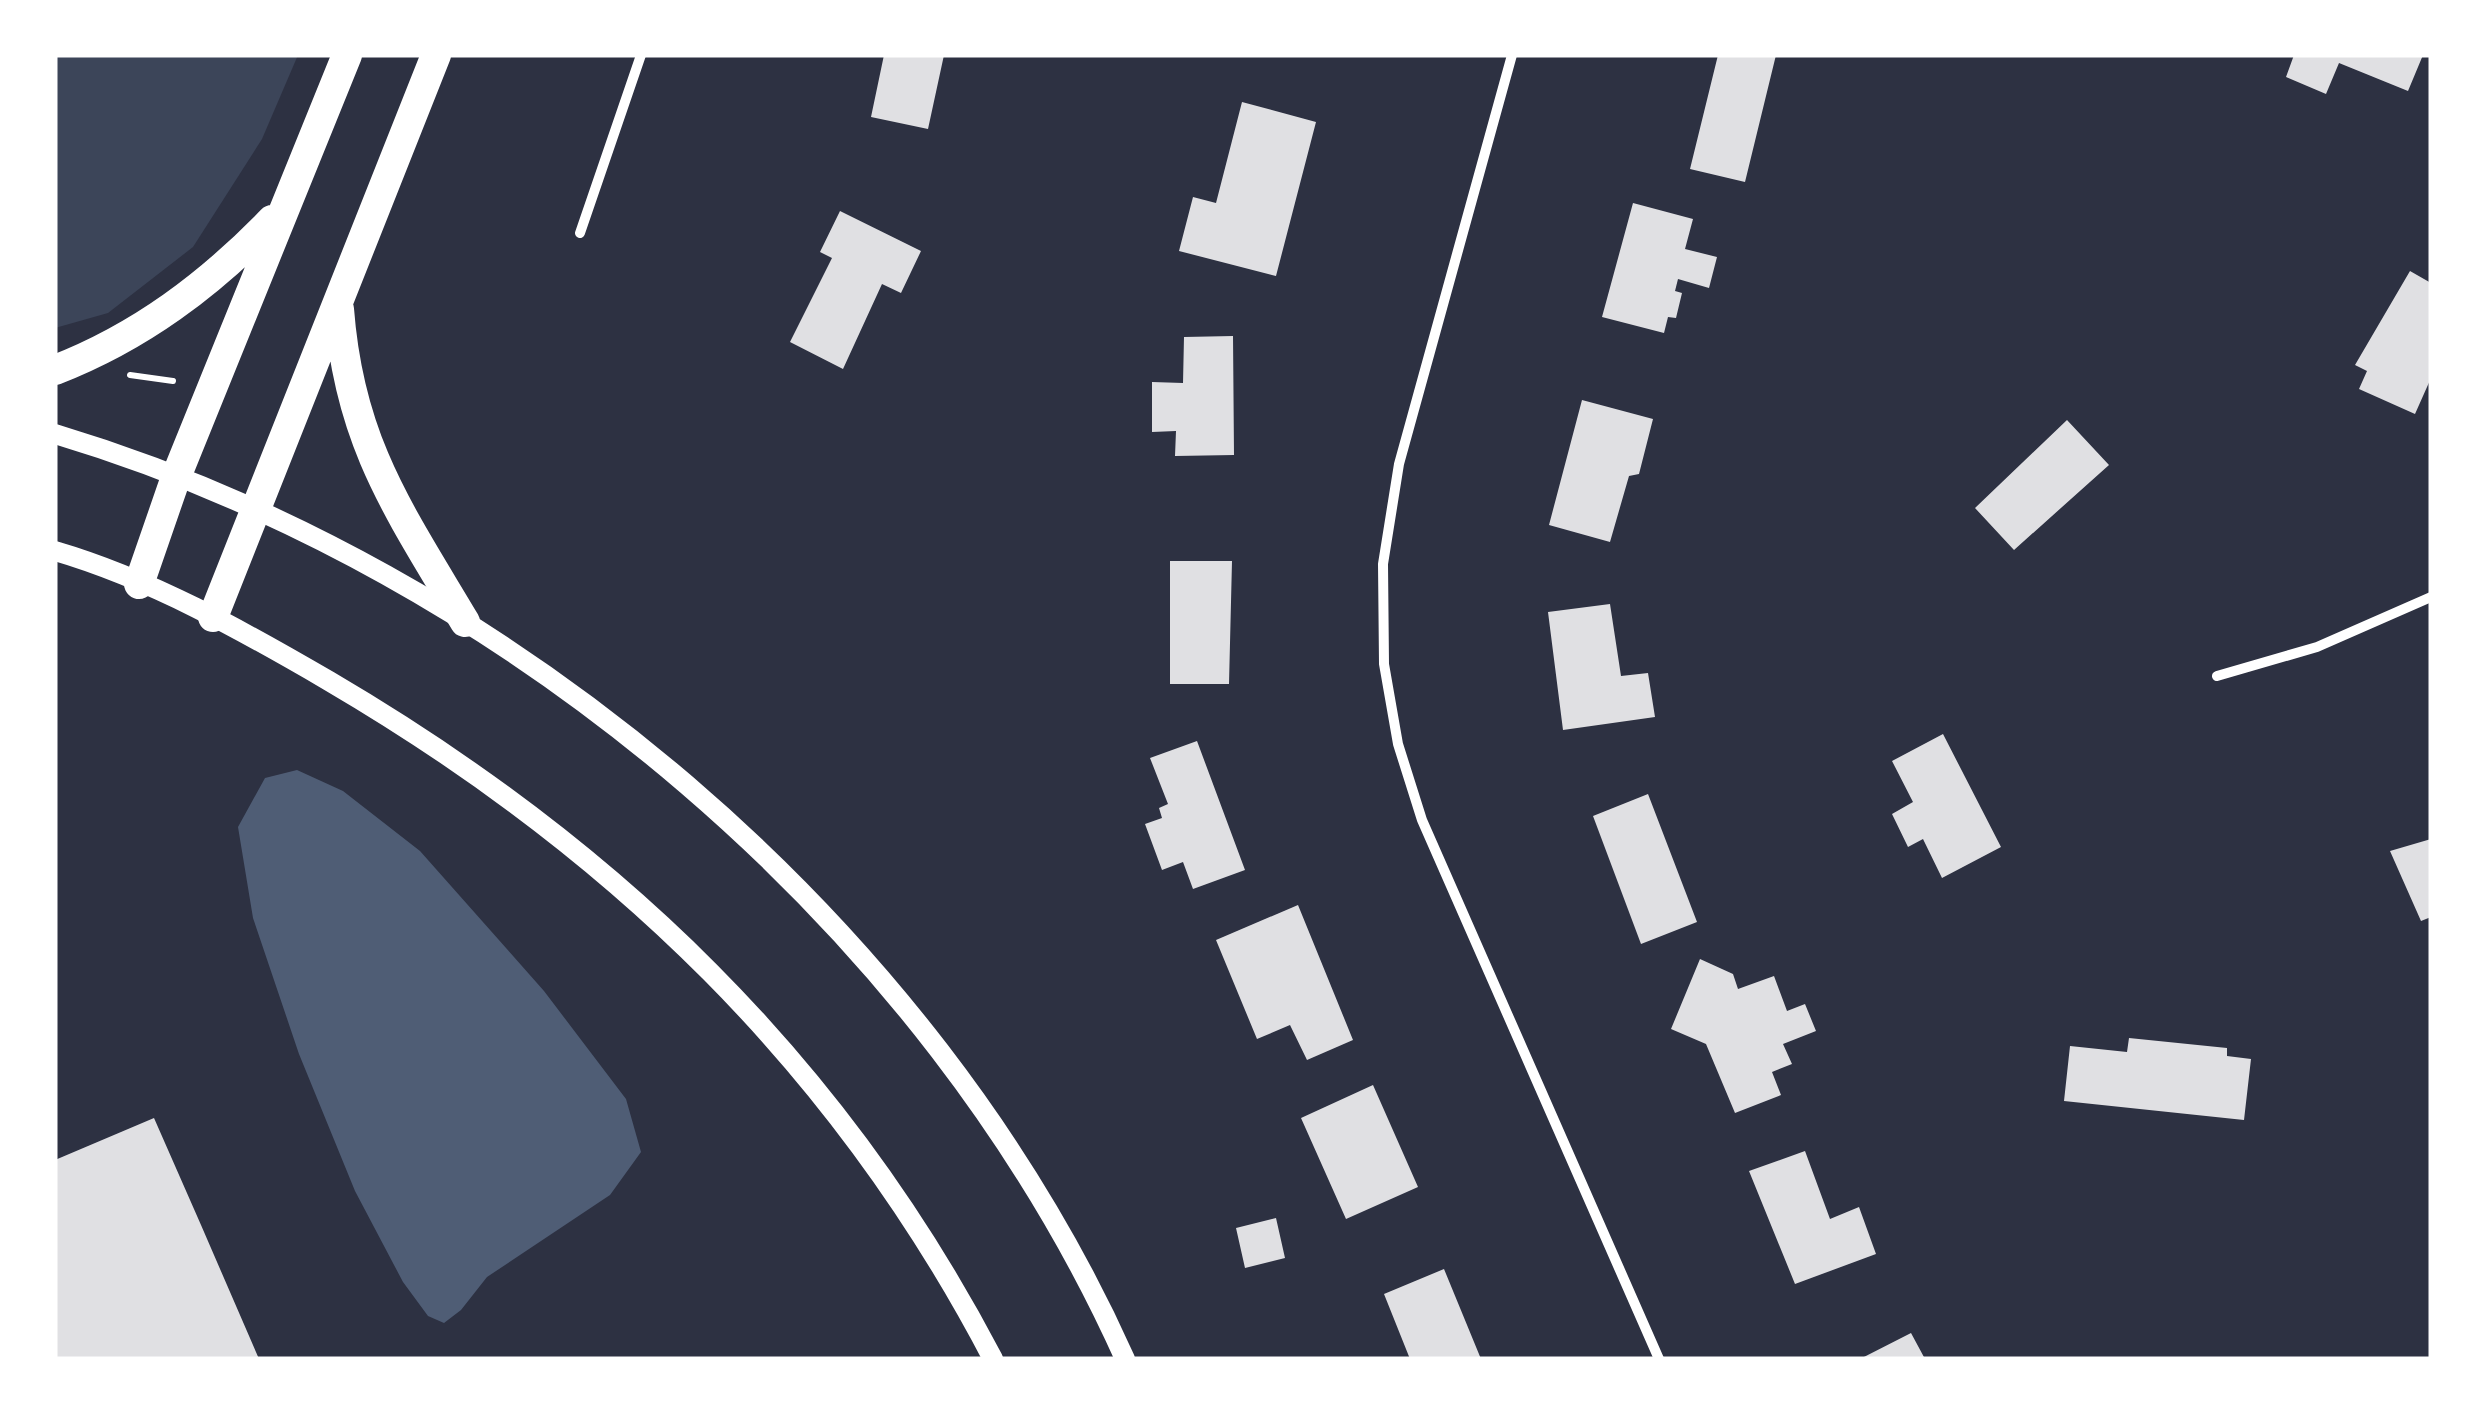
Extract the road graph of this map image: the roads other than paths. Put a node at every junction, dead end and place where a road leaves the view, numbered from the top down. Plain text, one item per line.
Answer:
1 (347, 55) edge
2 (436, 55) edge
3 (640, 55) edge
4 (1512, 55) edge
5 (284, 207) junction
6 (580, 233) dead end
7 (339, 302) junction
8 (55, 370) edge
9 (55, 434) edge
10 (176, 478) junction
11 (255, 510) junction
12 (55, 551) edge
13 (139, 584) junction
14 (2431, 597) edge
15 (212, 617) junction
16 (465, 622) junction
17 (2217, 676) dead end
18 (993, 1359) edge
19 (1125, 1359) edge
20 (1659, 1359) edge

1 - 5 highway
2 - 7 highway
3 - 6 street
4 - 20 street
5 - 8 highway
5 - 10 highway
7 - 11 highway
7 - 16 highway
9 - 10 main road
10 - 11 main road
10 - 13 highway
11 - 15 highway
11 - 16 main road
12 - 13 main road
13 - 15 main road
14 - 17 street
15 - 18 main road
16 - 19 main road

